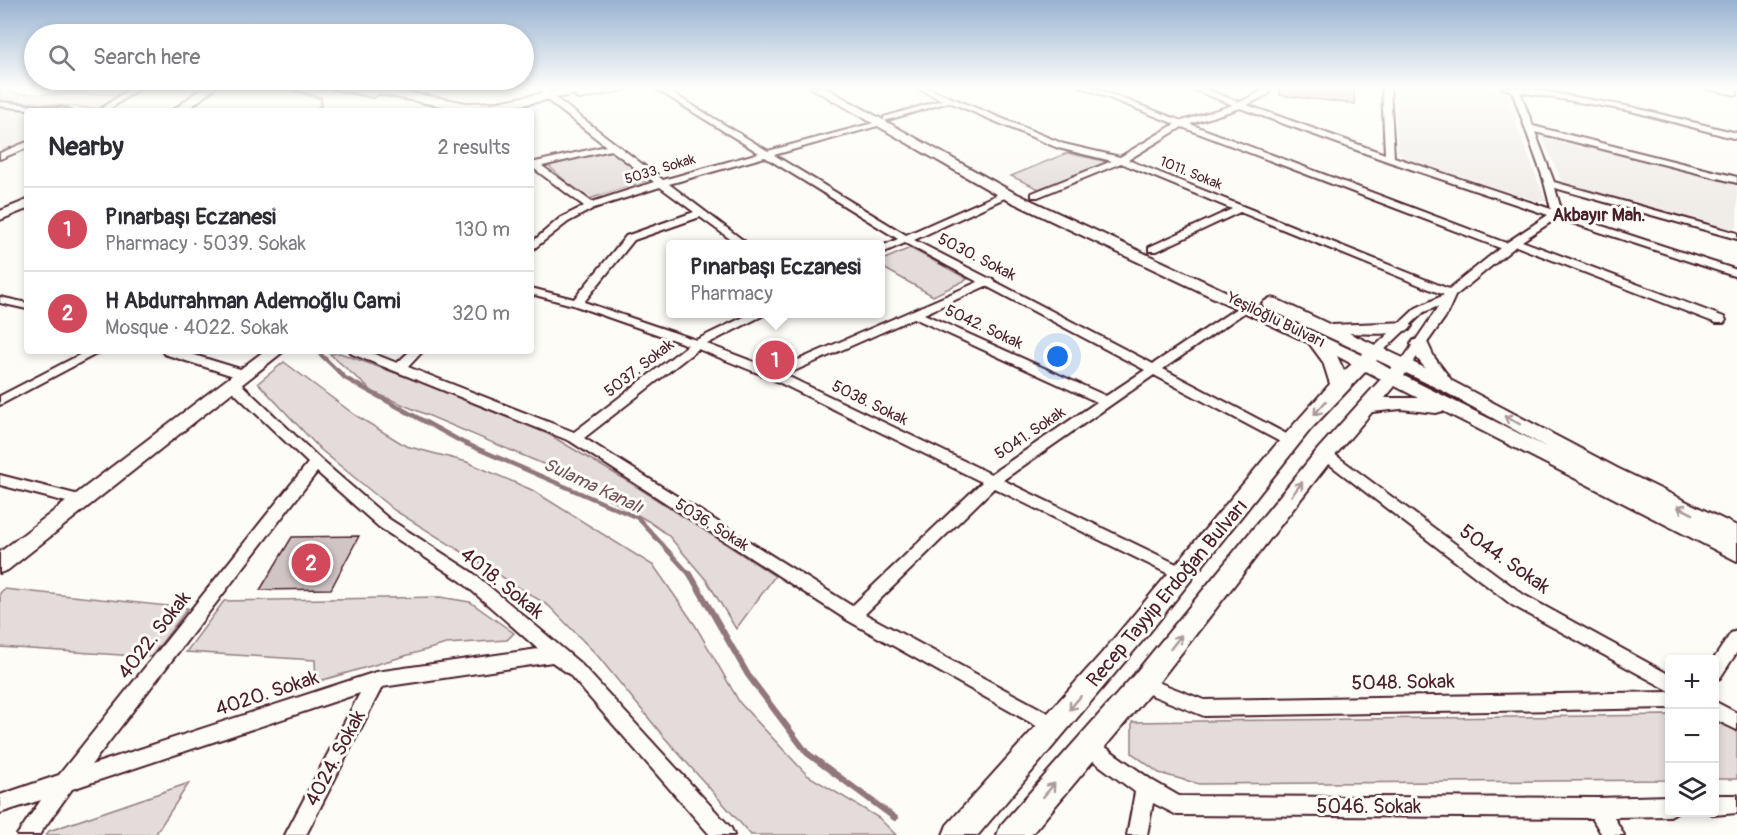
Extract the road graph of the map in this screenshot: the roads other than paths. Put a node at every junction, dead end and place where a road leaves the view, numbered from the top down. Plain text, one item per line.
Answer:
1 (587, 126) edge
2 (719, 126) edge
3 (865, 126) edge
4 (891, 126) edge
5 (893, 126) edge
6 (1012, 126) edge
7 (1178, 126) edge
8 (1186, 126) edge
9 (1298, 126) edge
10 (1387, 126) edge
11 (1698, 126) edge
12 (1530, 128) joint
13 (1737, 136) edge
14 (24, 146) edge
15 (613, 147) junction
16 (764, 154) junction
17 (0, 156) edge
18 (1390, 159) junction
19 (1122, 160) junction
20 (534, 166) edge
21 (534, 167) edge
22 (1737, 180) edge
23 (662, 183) junction
24 (1550, 184) junction
25 (1006, 194) junction
26 (1035, 195) junction
27 (24, 196) edge
28 (24, 205) edge
29 (0, 206) edge
30 (591, 206) junction
31 (1241, 208) junction
32 (1557, 213) junction
33 (699, 214) junction
34 (0, 216) edge
35 (1737, 236) edge
36 (905, 239) junction
37 (737, 240) edge
38 (1511, 244) junction
39 (534, 245) edge
40 (885, 249) edge
41 (1153, 249) junction
42 (1737, 274) edge
43 (989, 281) junction
44 (534, 292) edge
45 (1448, 296) junction
46 (0, 300) edge
47 (577, 303) junction
48 (24, 305) edge
49 (1247, 306) junction
50 (912, 313) junction
51 (750, 318) edge
52 (1720, 320) dead end
53 (1403, 326) junction
54 (1321, 333) junction
55 (1420, 344) junction
56 (697, 345) junction
57 (90, 354) edge
58 (176, 354) edge
59 (271, 354) edge
60 (364, 354) edge
61 (414, 354) edge
62 (1369, 357) junction
63 (400, 367) junction
64 (1154, 370) junction
65 (1399, 371) junction
66 (775, 375) junction
67 (239, 379) junction
68 (1340, 385) junction
69 (1452, 388) junction
70 (0, 401) edge
71 (1107, 402) junction
72 (1365, 408) junction
73 (1461, 412) junction
74 (575, 438) junction
75 (1290, 442) junction
76 (1325, 454) junction
77 (316, 463) junction
78 (0, 480) edge
79 (993, 480) junction
80 (82, 501) junction
81 (1737, 536) edge
82 (1737, 553) edge
83 (0, 564) edge
84 (1183, 574) junction
85 (854, 615) junction
86 (1737, 638) edge
87 (555, 654) junction
88 (1719, 665) edge
89 (376, 680) junction
90 (1665, 681) edge
91 (1142, 684) junction
92 (1665, 700) edge
93 (1719, 713) edge
94 (1737, 722) edge
95 (1056, 727) junction
96 (1087, 745) junction
97 (65, 783) junction
98 (1146, 789) junction
99 (0, 804) edge
100 (1737, 804) edge
101 (1719, 805) edge
102 (1665, 806) edge
103 (1597, 808) junction
104 (27, 835) edge
105 (295, 835) edge
106 (724, 835) edge
107 (958, 835) edge
108 (1012, 835) edge
109 (1137, 835) edge
110 (1614, 835) edge

1 - 15 street
2 - 16 street, 5030. Sokak
3 - 16 street, 5033. Sokak
4 - 25 main road, Yeşiloğlu Bulvarı
5 - 26 main road, Yeşiloğlu Bulvarı
6 - 19 street, 1011. Sokak
7 - 19 street
8 - 38 street
9 - 18 street
10 - 18 street
11 - 13 street
12 - 22 street
12 - 24 street
14 - 17 street
15 - 20 street
15 - 23 street
16 - 23 street, 5033. Sokak
16 - 36 street, 5030. Sokak
18 - 32 street
19 - 26 street
19 - 31 street, 1011. Sokak
21 - 30 street
23 - 30 street, 5033. Sokak
23 - 33 street
24 - 32 street
24 - 35 street
25 - 36 street
25 - 49 main road, Yeşiloğlu Bulvarı
26 - 41 main road, Yeşiloğlu Bulvarı
27 - 29 main road
28 - 34 main road
30 - 39 street, 5033. Sokak
31 - 41 street
31 - 45 street, 1011. Sokak
32 - 38 street
32 - 42 street
33 - 37 street
33 - 47 street
36 - 40 street
36 - 43 street, 5030. Sokak
38 - 45 street
38 - 52 street
41 - 54 main road, Yeşiloğlu Bulvarı
43 - 50 street
43 - 64 street, 5030. Sokak
44 - 47 street, 5038. Sokak
45 - 53 street
45 - 55 street
46 - 48 street
47 - 56 street, 5038. Sokak
49 - 54 main road, Yeşiloğlu Bulvarı
49 - 64 street, 5041. Sokak
50 - 66 street
50 - 71 street, 5042. Sokak
51 - 56 street, 5037. Sokak
53 - 54 main road
53 - 62 street
54 - 62 main road, Yeşiloğlu Bulvarı
54 - 68 main road
55 - 65 street
55 - 69 main road
56 - 66 street, 5038. Sokak
56 - 74 street, 5037. Sokak
57 - 70 street
58 - 67 street
59 - 67 main road
60 - 63 street, 5036. Sokak
61 - 63 street
62 - 65 main road, Yeşiloğlu Bulvarı
62 - 68 main road, Recep Tayyip Erdoğan Bulvarı
63 - 74 street, 5036. Sokak
64 - 71 street, 5041. Sokak
64 - 75 street, 5030. Sokak
65 - 69 main road, Yeşiloğlu Bulvarı
65 - 72 main road, Recep Tayyip Erdoğan Bulvarı
65 - 73 main road, Yeşiloğlu Bulvarı
66 - 79 street, 5038. Sokak
67 - 77 street, 4018. Sokak
67 - 80 main road
68 -> 75 main road, Recep Tayyip Erdoğan Bulvarı
81 -> 69 main road, Yeşiloğlu Bulvarı
71 - 79 street, 5041. Sokak
72 - 73 main road
72 - 76 main road, Recep Tayyip Erdoğan Bulvarı
73 - 82 main road, Yeşiloğlu Bulvarı
74 - 85 street, 5036. Sokak
75 - 84 main road, Recep Tayyip Erdoğan Bulvarı
76 - 90 street, 5044. Sokak
91 -> 76 main road, Recep Tayyip Erdoğan Bulvarı
77 - 87 street, 4018. Sokak
77 - 97 street, 4022. Sokak
78 - 80 street
79 - 84 street, 5038. Sokak
79 - 85 street, 5041. Sokak
80 - 83 main road
84 -> 95 main road, Recep Tayyip Erdoğan Bulvarı
85 - 95 street, 5036. Sokak
86 - 88 street
87 - 89 street, 4020. Sokak
87 - 106 street, 4018. Sokak
89 - 97 street, 4020. Sokak
89 - 105 street, 4024. Sokak
91 - 92 street, 5048. Sokak
91 - 96 main road, Recep Tayyip Erdoğan Bulvarı
93 - 94 street
95 - 107 main road, Recep Tayyip Erdoğan Bulvarı
96 - 98 street, 5046. Sokak
108 -> 96 main road, Recep Tayyip Erdoğan Bulvarı
97 - 99 street, 4020. Sokak
97 - 104 street, 4022. Sokak
98 - 103 street, 5046. Sokak
98 - 109 street
100 - 101 street
102 - 103 street, 5046. Sokak
103 - 110 street

